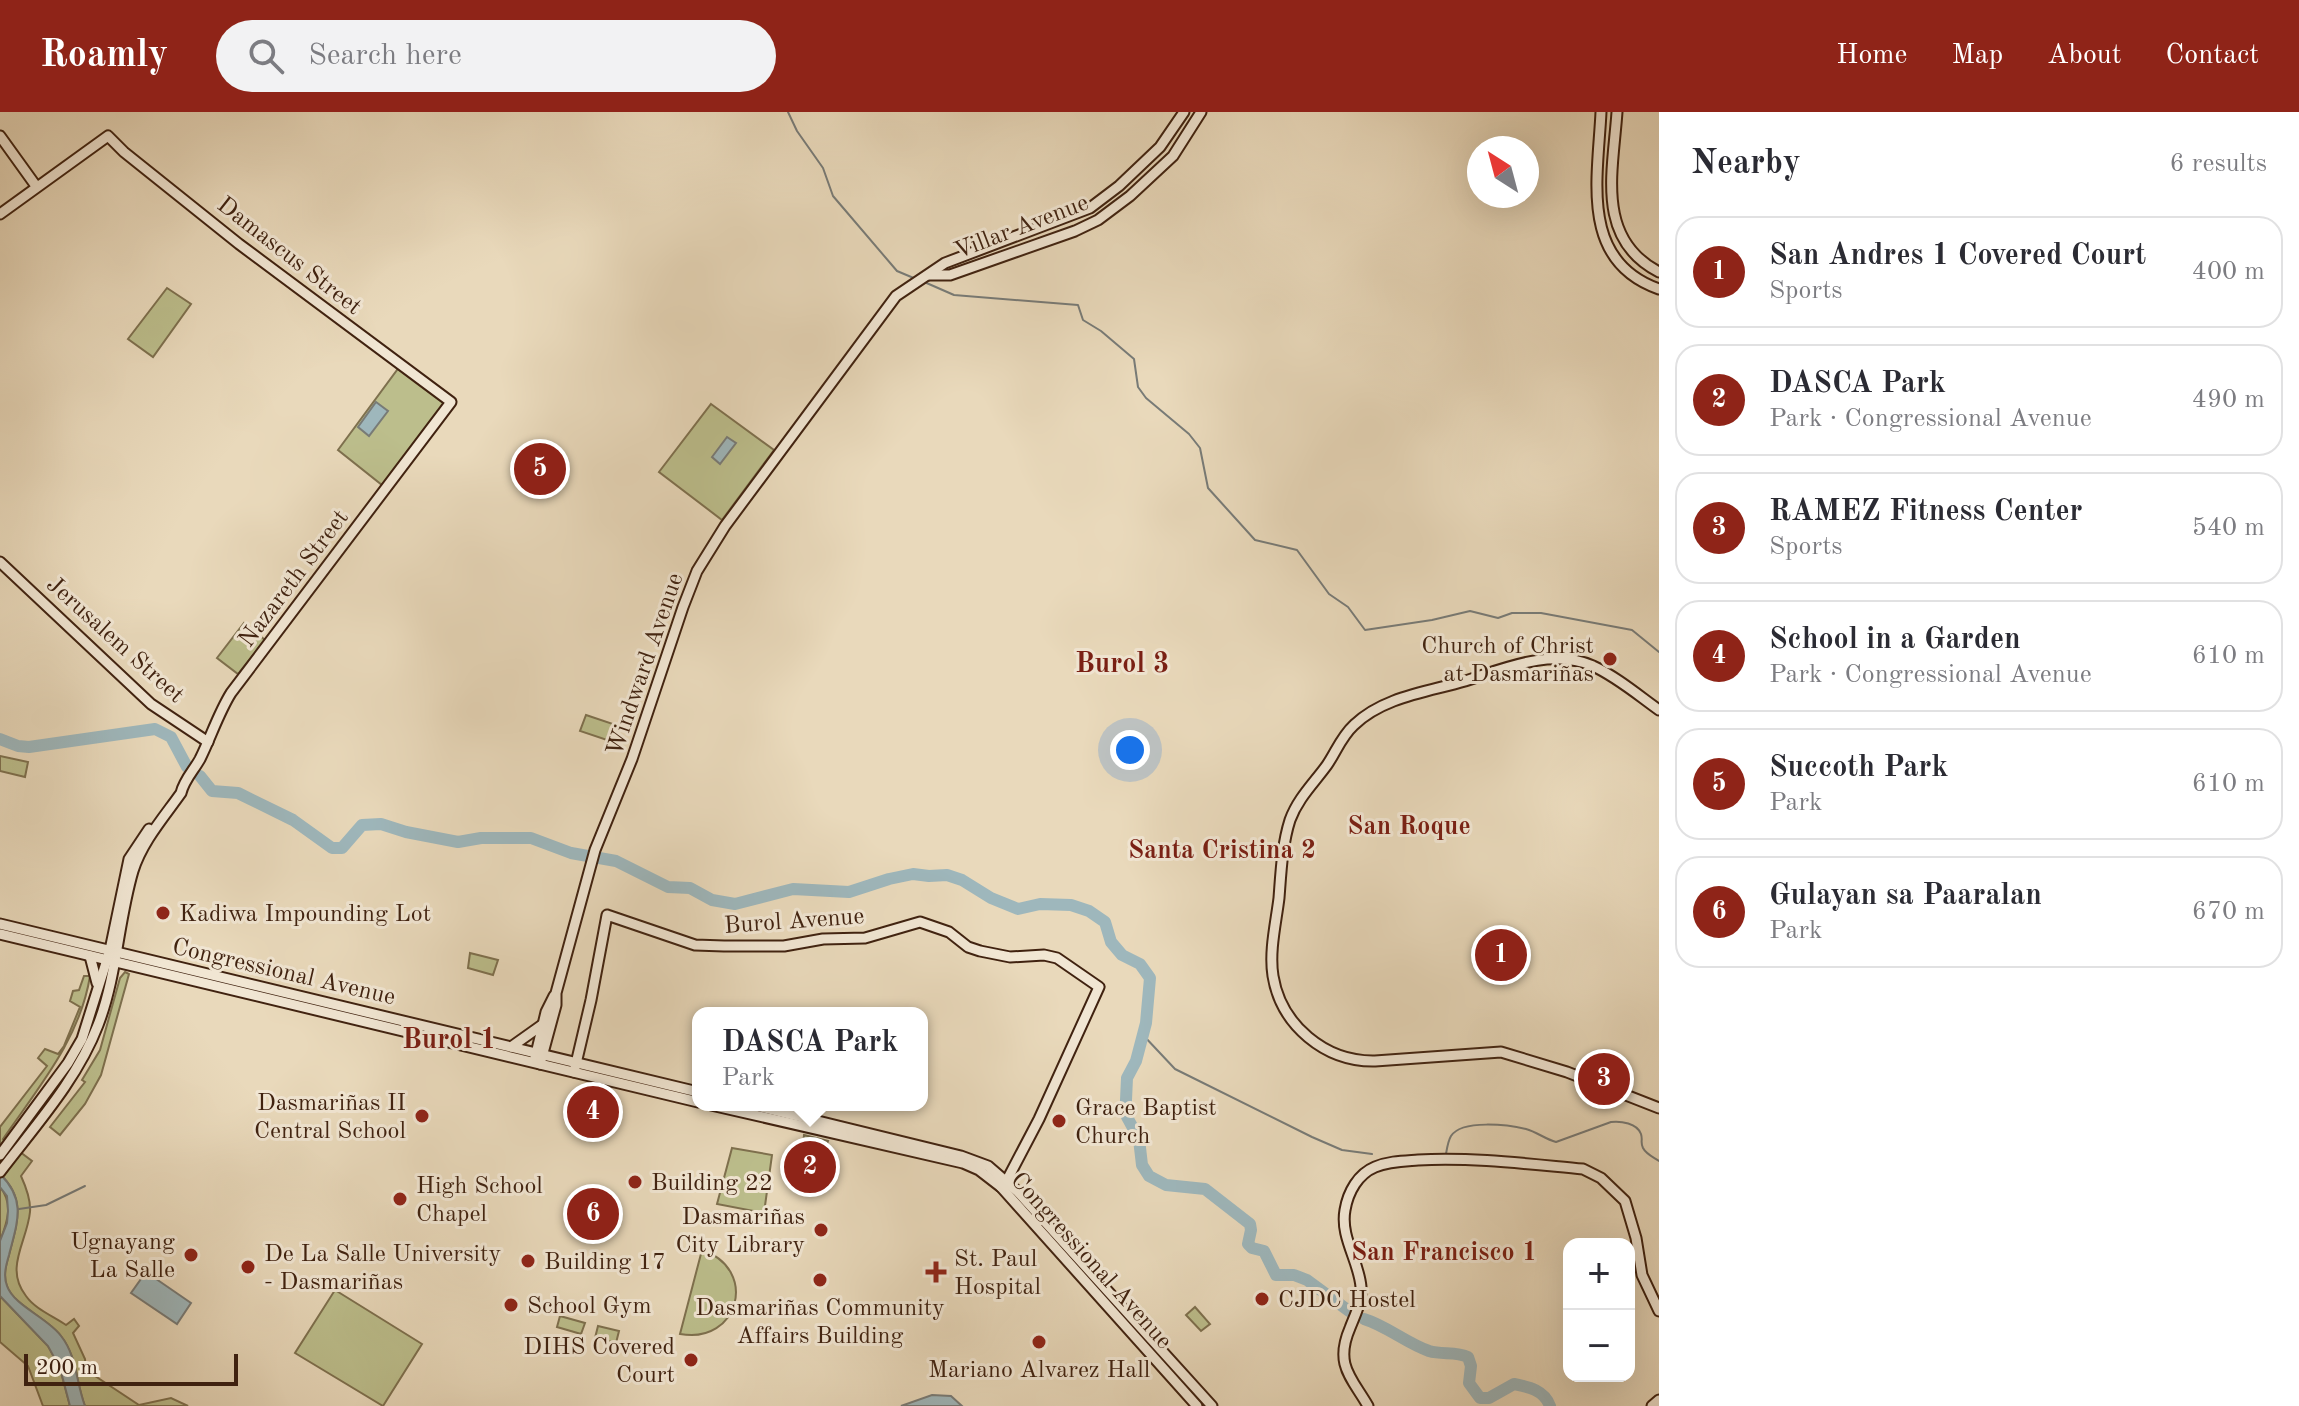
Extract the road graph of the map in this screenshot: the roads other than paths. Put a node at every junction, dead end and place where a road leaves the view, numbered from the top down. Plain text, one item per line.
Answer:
1 (1184, 112) edge
2 (1201, 112) edge
3 (1601, 112) edge
4 (1617, 112) edge
5 (0, 136) edge
6 (36, 186) junction
7 (0, 214) edge
8 (1659, 272) edge
9 (929, 275) junction
10 (1659, 289) edge
11 (451, 402) joint
12 (0, 562) edge
13 (1659, 710) edge
14 (208, 742) junction
15 (0, 924) edge
16 (0, 934) edge
17 (90, 956) junction
18 (112, 956) junction
19 (97, 992) junction
20 (556, 993) junction
21 (542, 1025) junction
22 (511, 1047) junction
23 (538, 1059) junction
24 (575, 1067) junction
25 (692, 1091) edge
26 (692, 1100) edge
27 (1659, 1108) edge
28 (735, 1111) edge
29 (777, 1111) edge
30 (13, 1147) junction
31 (0, 1155) edge
32 (0, 1172) edge
33 (1004, 1184) junction
34 (1659, 1311) edge
35 (1659, 1400) edge
36 (1197, 1406) edge
37 (1212, 1406) edge
38 (1368, 1406) edge
39 (1652, 1406) edge

1 - 9 main road, Villar Avenue
2 - 9 main road, Villar Avenue
3 - 10 main road
4 - 8 main road
5 - 6 main road
6 - 7 main road
6 - 11 main road, Damascus Street
9 - 20 main road, Windward Avenue
11 - 14 main road, Nazareth Street
12 - 14 main road, Jerusalem Street
13 - 27 main road
14 - 18 main road, Nazareth Street
15 - 18 main road, Congressional Avenue
16 - 17 main road, Congressional Avenue
17 - 18 main road, Congressional Avenue
17 - 19 main road
18 - 19 main road
18 - 22 main road, Congressional Avenue
18 - 23 main road, Congressional Avenue
18 - 30 main road
19 - 30 main road
20 - 21 main road, Windward Avenue
20 - 23 main road, Windward Avenue
21 - 22 main road
21 - 23 main road, Windward Avenue
22 - 23 main road, Congressional Avenue
23 - 24 main road, Congressional Avenue
24 - 25 main road, Congressional Avenue
24 - 26 main road, Congressional Avenue
24 - 33 main road, Burol Avenue
28 - 33 main road, Congressional Avenue
29 - 33 main road, Congressional Avenue
30 - 31 main road
30 - 32 main road
33 - 36 main road, Congressional Avenue
33 - 37 main road, Congressional Avenue
34 - 38 main road
35 - 39 main road

